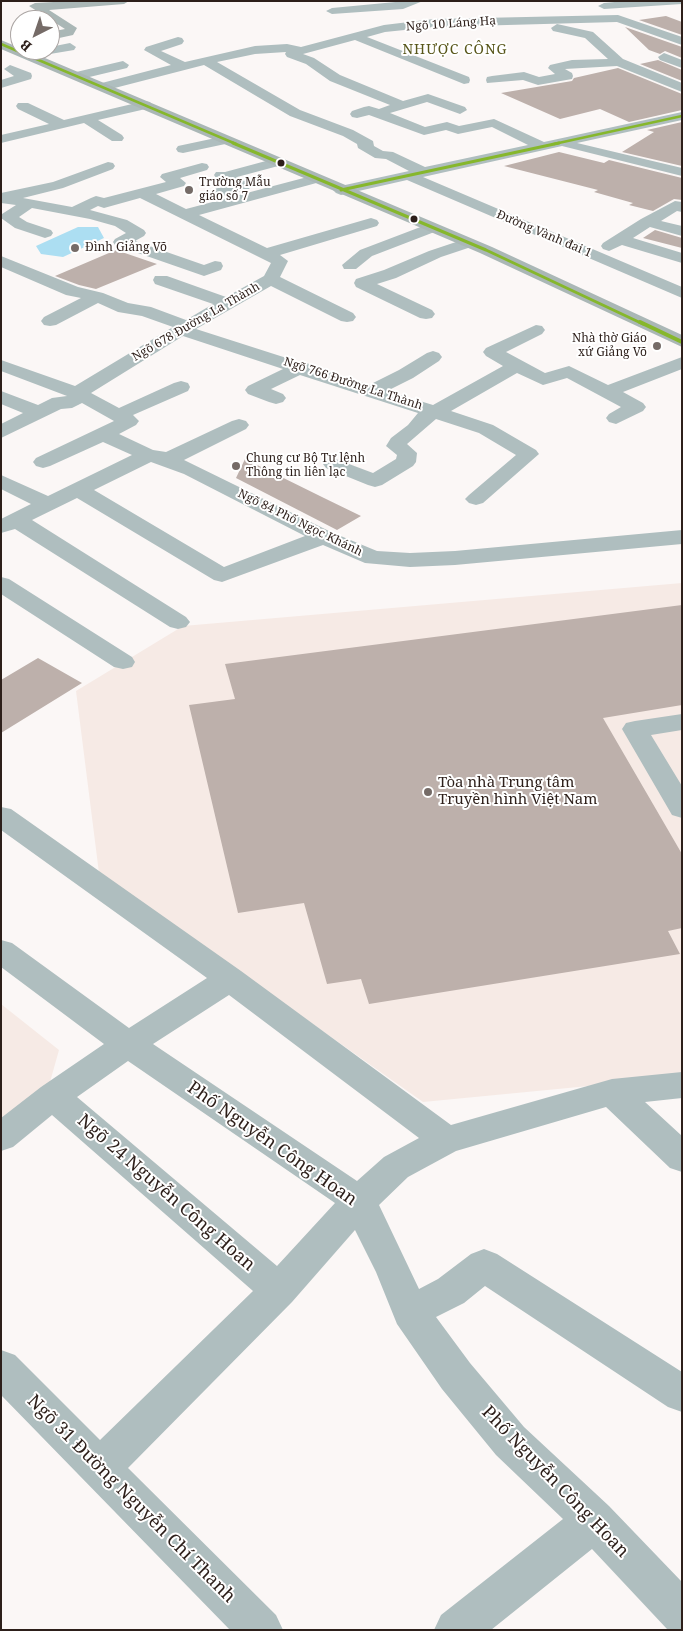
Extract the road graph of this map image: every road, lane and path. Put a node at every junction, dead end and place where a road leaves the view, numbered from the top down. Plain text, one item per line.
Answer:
1 (52, 1) edge
2 (124, 1) edge
3 (418, 1) edge
4 (682, 2) edge
5 (32, 4) edge
6 (327, 6) edge
7 (595, 6) dead end
8 (537, 10) dead end
9 (550, 19) junction
10 (528, 20) junction
11 (60, 21) edge
12 (60, 34) edge
13 (354, 36) junction
14 (178, 41) dead end
15 (682, 41) edge
16 (60, 47) edge
17 (70, 47) dead end
18 (301, 51) junction
19 (427, 53) dead end
20 (410, 57) junction
21 (664, 57) dead end
22 (44, 60) edge
23 (206, 61) junction
24 (619, 62) junction
25 (682, 64) edge
26 (123, 65) dead end
27 (54, 66) junction
28 (183, 66) junction
29 (10, 69) dead end
30 (26, 75) junction
31 (77, 76) junction
32 (464, 80) dead end
33 (492, 80) dead end
34 (1, 84) edge
35 (103, 87) junction
36 (682, 88) edge
37 (145, 105) junction
38 (403, 106) junction
39 (460, 110) dead end
40 (22, 112) dead end
41 (378, 113) junction
42 (357, 114) dead end
43 (682, 116) edge
44 (88, 120) junction
45 (63, 125) junction
46 (117, 138) dead end
47 (1, 140) edge
48 (225, 140) junction
49 (561, 143) junction
50 (543, 148) junction
51 (183, 149) dead end
52 (277, 162) junction
53 (108, 166) dead end
54 (202, 167) dead end
55 (429, 170) junction
56 (682, 172) edge
57 (407, 175) junction
58 (460, 178) dead end
59 (315, 179) junction
60 (55, 186) junction
61 (341, 190) junction
62 (142, 193) junction
63 (1, 198) edge
64 (96, 200) junction
65 (29, 204) junction
66 (167, 206) junction
67 (682, 207) edge
68 (73, 212) junction
69 (185, 214) junction
70 (647, 222) junction
71 (371, 223) dead end
72 (21, 225) junction
73 (431, 228) junction
74 (682, 231) edge
75 (1, 232) edge
76 (138, 233) junction
77 (26, 242) dead end
78 (468, 243) junction
79 (187, 253) dead end
80 (4, 254) edge
81 (266, 254) junction
82 (682, 258) edge
83 (215, 266) dead end
84 (350, 266) dead end
85 (270, 279) junction
86 (161, 280) dead end
87 (682, 293) edge
88 (97, 297) junction
89 (227, 302) junction
90 (426, 314) dead end
91 (347, 317) dead end
92 (50, 321) dead end
93 (184, 328) junction
94 (536, 330) dead end
95 (682, 342) edge
96 (433, 357) dead end
97 (682, 362) edge
98 (90, 366) dead end
99 (517, 366) junction
100 (301, 367) junction
101 (6, 371) edge
102 (181, 387) dead end
103 (371, 390) junction
104 (75, 392) junction
105 (607, 392) junction
106 (1, 397) edge
107 (276, 398) dead end
108 (435, 411) junction
109 (38, 412) junction
110 (118, 414) junction
111 (616, 418) dead end
112 (239, 425) dead end
113 (1, 432) edge
114 (103, 434) junction
115 (157, 458) junction
116 (43, 462) dead end
117 (333, 464) dead end
118 (1, 480) edge
119 (79, 490) junction
120 (476, 499) dead end
121 (48, 504) junction
122 (8, 524) edge
123 (324, 537) junction
124 (682, 537) edge
125 (1, 584) edge
126 (178, 622) dead end
127 (122, 662) dead end
128 (682, 722) edge
129 (682, 809) edge
130 (1, 816) edge
131 (1, 951) edge
132 (230, 979) junction
133 (128, 1044) junction
134 (682, 1085) edge
135 (612, 1092) junction
136 (53, 1096) junction
137 (1, 1137) edge
138 (446, 1140) junction
139 (682, 1158) edge
140 (359, 1201) junction
141 (279, 1290) junction
142 (410, 1312) junction
143 (1, 1368) edge
144 (682, 1394) edge
145 (100, 1468) junction
146 (594, 1521) junction
147 (679, 1602) edge
148 (261, 1630) edge
149 (456, 1630) edge

1 - 5 main road
2 - 5 main road
3 - 6 street
4 - 7 street
8 - 9 street
9 - 10 street, Ngõ 10 Láng Hạ
9 - 15 street, Ngõ 10 Láng Hạ
10 - 13 street, Ngõ 10 Láng Hạ
10 - 24 street
11 - 12 main road
13 - 18 street, Ngõ 10 Láng Hạ
13 - 20 street
14 - 28 street
16 - 17 street
18 - 23 street
18 - 38 street
19 - 20 street
20 - 32 street
21 - 25 street
22 - 27 main road
23 - 28 street
23 - 55 street
24 - 33 street
24 - 36 street
26 - 31 street
27 - 30 street
27 - 31 main road
28 - 35 street
29 - 30 street
30 - 34 street
31 - 35 main road
35 - 37 main road
37 - 44 street
37 - 48 main road
38 - 39 street
38 - 41 street
40 - 45 street
41 - 42 street
41 - 50 street
43 - 49 street
44 - 45 street
44 - 46 street
45 - 47 street
48 - 51 street
48 - 52 main road
49 - 50 street
49 - 56 street
50 - 55 street
52 - 59 main road
52 - 66 street
53 - 60 street
54 - 62 street
55 - 57 street
55 - 58 street
57 - 61 street
57 - 87 street, Đường Vành đai 1
59 - 61 main road
59 - 69 street
60 - 63 street
60 - 64 street
61 - 73 main road
62 - 64 street
62 - 66 street
63 - 65 street
64 - 68 street
65 - 68 street
65 - 72 street
66 - 69 street
67 - 70 street
68 - 76 street
69 - 81 street
70 - 74 street
70 - 82 street
71 - 81 street
72 - 75 street
72 - 77 street
73 - 78 main road
73 - 84 street
76 - 79 street
76 - 83 street
78 - 90 street
78 - 95 main road
80 - 88 street, Ngõ 766 Đường La Thành
81 - 85 street, Ngõ 678 Đường La Thành
85 - 89 street, Ngõ 678 Đường La Thành
85 - 91 street
86 - 89 street
88 - 92 street
88 - 93 street, Ngõ 766 Đường La Thành
89 - 93 street, Ngõ 678 Đường La Thành
93 - 100 street, Ngõ 766 Đường La Thành
93 - 104 street, Ngõ 678 Đường La Thành
94 - 99 street
96 - 103 street
97 - 105 street
98 - 104 street
99 - 105 street
99 - 108 street, Ngõ 766 Đường La Thành
100 - 103 street, Ngõ 766 Đường La Thành
100 - 107 street
101 - 104 street
102 - 110 street
103 - 108 street, Ngõ 766 Đường La Thành
104 - 109 street
104 - 110 street
105 - 111 street
106 - 109 street
108 - 117 street
108 - 120 street
109 - 113 street
110 - 114 street
112 - 115 street
114 - 115 street, Ngõ 84 Phố Ngọc Khánh
114 - 116 street
115 - 119 street
115 - 123 street, Ngõ 84 Phố Ngọc Khánh
118 - 121 street
119 - 121 street
119 - 123 street
121 - 122 street
122 - 126 street
123 - 124 street, Ngõ 84 Phố Ngọc Khánh
125 - 127 street
128 - 129 street
130 - 132 street
131 - 133 street, Phố Nguyễn Công Hoan
132 - 133 street
132 - 138 street
133 - 136 street
133 - 140 street, Phố Nguyễn Công Hoan
134 - 135 street
135 - 138 street
135 - 139 street
136 - 137 street
136 - 141 street, Ngõ 24 Nguyễn Công Hoan
138 - 140 street
140 - 141 street
140 - 142 street, Phố Nguyễn Công Hoan
141 - 145 street
142 - 144 street
142 - 146 street, Phố Nguyễn Công Hoan
143 - 145 street, Ngõ 31 Đường Nguyễn Chí Thanh
145 - 148 street, Ngõ 31 Đường Nguyễn Chí Thanh
146 - 147 street, Phố Nguyễn Công Hoan
146 - 149 street

